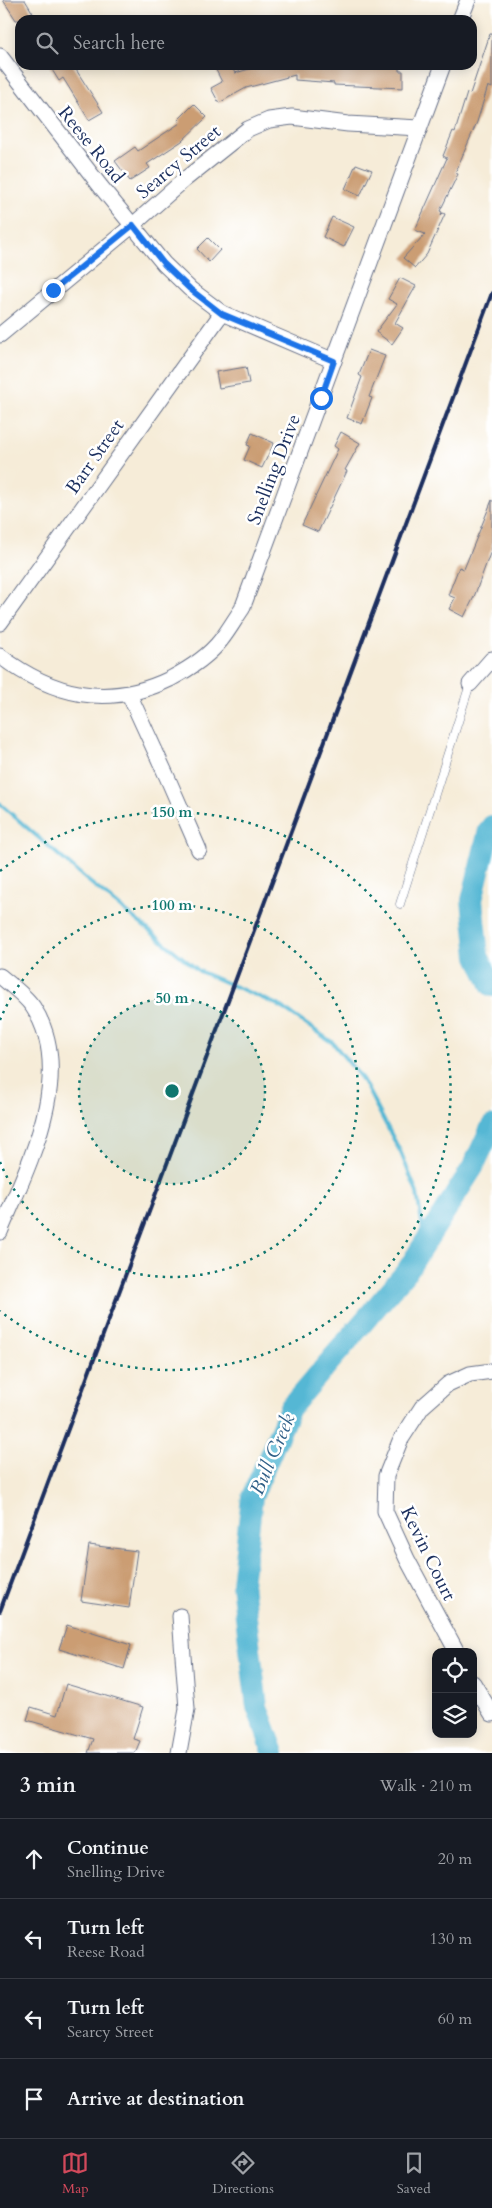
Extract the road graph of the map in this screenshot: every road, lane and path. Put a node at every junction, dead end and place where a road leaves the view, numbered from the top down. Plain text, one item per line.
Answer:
1 (468, 0) edge
2 (462, 15) edge
3 (0, 56) edge
4 (441, 70) edge
5 (419, 128) junction
6 (133, 225) junction
7 (222, 314) junction
8 (0, 335) edge
9 (334, 361) junction
10 (0, 623) edge
11 (0, 656) edge
12 (492, 659) edge
13 (470, 684) joint
14 (129, 694) junction
15 (199, 850) dead end
16 (400, 904) dead end
17 (0, 976) edge
18 (0, 1232) edge
19 (492, 1371) edge
20 (180, 1616) dead end
21 (455, 1648) edge
22 (477, 1690) edge
23 (492, 1714) edge
24 (179, 1753) edge

1 - 2 street
3 - 6 street, Reese Road
4 - 5 street, Snelling Drive
5 - 6 street, Searcy Street
5 - 9 street, Snelling Drive
6 - 7 street, Reese Road
6 - 8 street, Searcy Street
7 - 9 street, Reese Road
7 - 10 street, Barr Street
9 - 14 street, Snelling Drive
11 - 14 street, Snelling Drive
12 - 13 street
13 - 16 lane
14 - 15 street
17 - 18 street
19 - 21 street, Kevin Court
20 - 24 street
22 - 23 street

